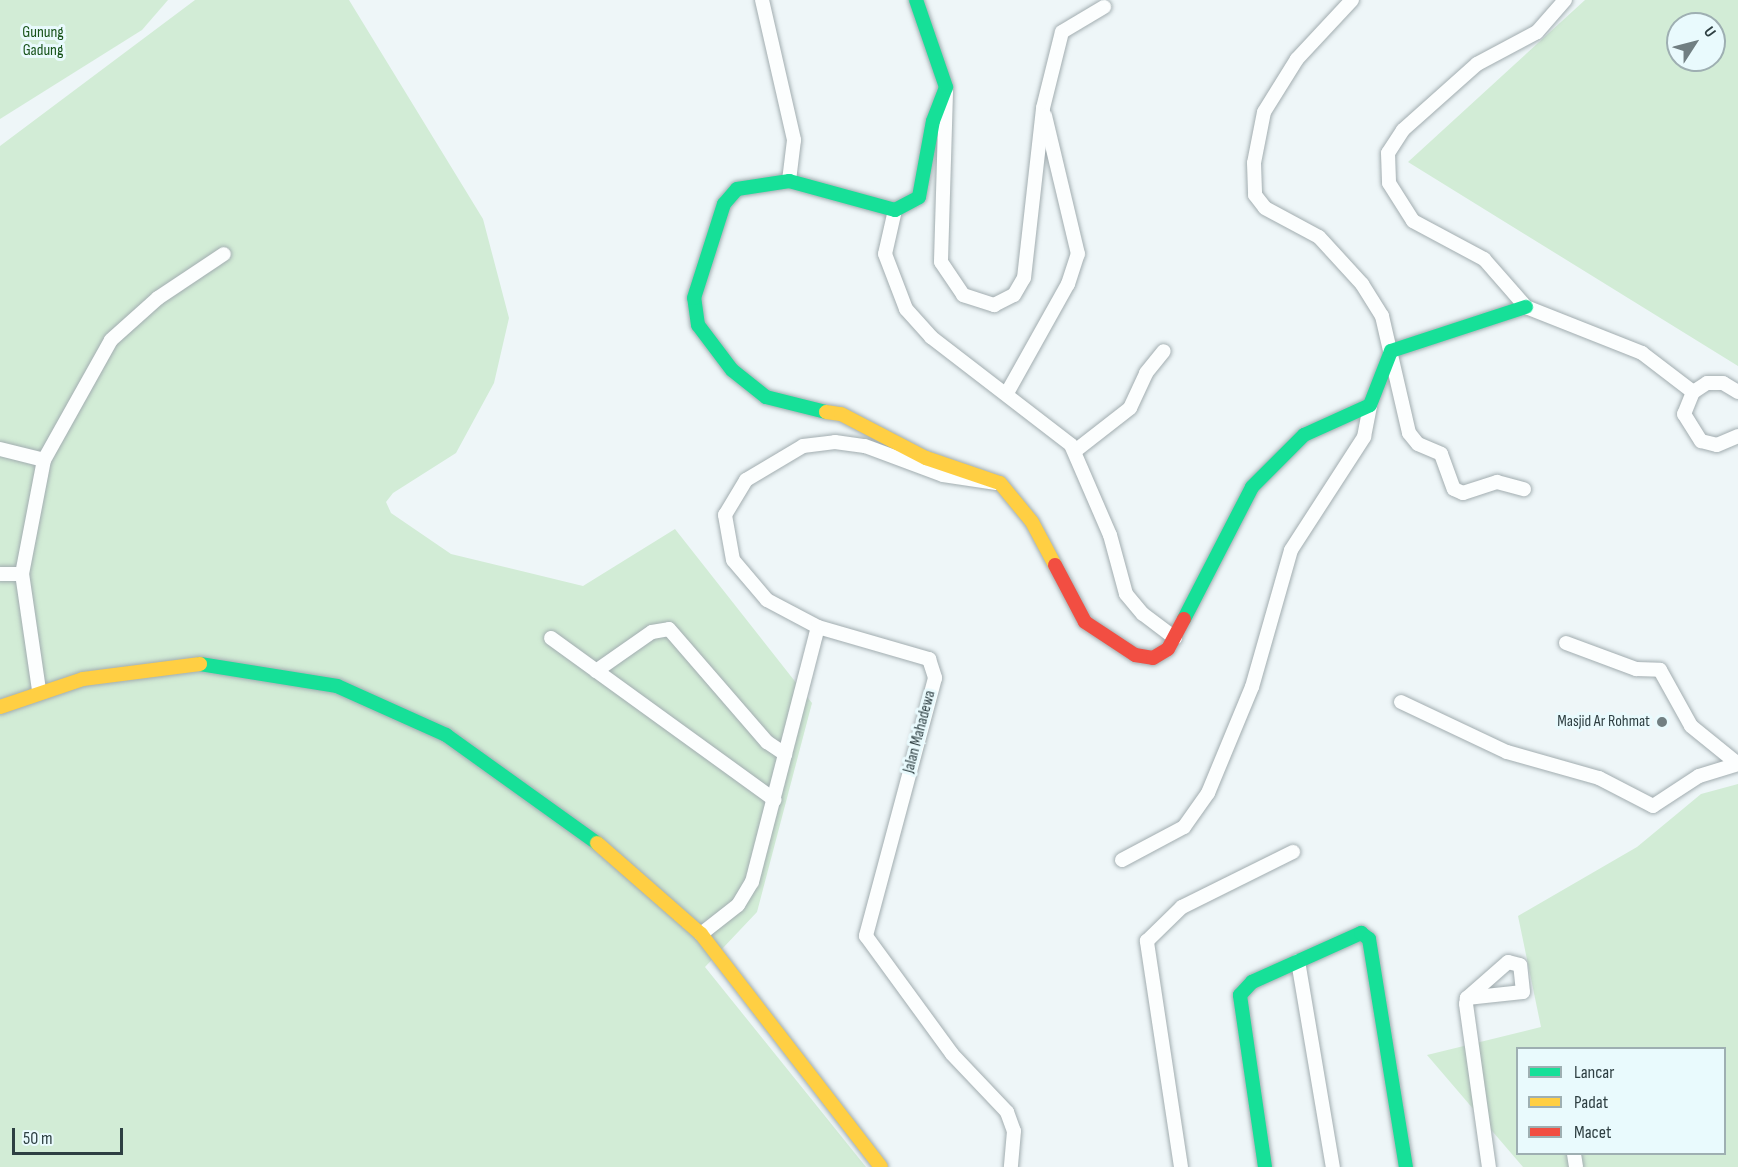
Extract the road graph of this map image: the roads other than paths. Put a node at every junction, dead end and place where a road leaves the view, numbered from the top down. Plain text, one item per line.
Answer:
1 (762, 0) edge
2 (916, 0) edge
3 (1352, 0) edge
4 (1565, 0) edge
5 (1104, 7) dead end
6 (946, 87) junction
7 (1043, 108) junction
8 (789, 181) junction
9 (895, 210) junction
10 (224, 254) dead end
11 (1526, 307) junction
12 (1164, 351) dead end
13 (1391, 351) junction
14 (1693, 392) junction
15 (1738, 392) edge
16 (1007, 393) junction
17 (1370, 405) junction
18 (1738, 436) edge
19 (0, 449) edge
20 (1075, 451) junction
21 (44, 460) junction
22 (1000, 483) junction
23 (1524, 489) dead end
24 (0, 574) edge
25 (22, 574) junction
26 (818, 627) junction
27 (551, 638) dead end
28 (1175, 638) junction
29 (1566, 643) dead end
30 (596, 670) junction
31 (39, 690) junction
32 (1401, 702) dead end
33 (0, 707) edge
34 (785, 753) junction
35 (1738, 764) edge
36 (774, 800) junction
37 (1293, 852) dead end
38 (1122, 860) dead end
39 (700, 934) junction
40 (1298, 961) junction
41 (1467, 998) dead end
42 (881, 1167) edge
43 (1011, 1167) edge
44 (1181, 1167) edge
45 (1265, 1167) edge
46 (1334, 1167) edge
47 (1406, 1167) edge
48 (1490, 1167) edge

1 - 8 street
2 - 6 street
3 - 13 street
4 - 11 street
5 - 7 street
6 - 7 street
6 - 9 street
7 - 16 street
8 - 9 street
8 - 22 street
9 - 16 street
10 - 21 street
11 - 13 street
11 - 14 street
12 - 20 street
13 - 17 street
13 - 23 street
14 - 15 street
14 - 18 street
16 - 20 street
17 - 28 street
17 - 38 street
19 - 21 street
20 - 28 street
21 - 25 street
22 - 26 street
22 - 28 street
24 - 25 street
25 - 31 street
26 - 34 street
26 - 43 street, Jalan Mahadewa
27 - 30 street
29 - 35 street
30 - 34 street
30 - 36 street
31 - 33 street
31 - 39 street
32 - 35 street
34 - 36 street
36 - 39 street
37 - 44 street
39 - 42 street
40 - 45 street
40 - 46 street
40 - 47 street
41 - 48 street

